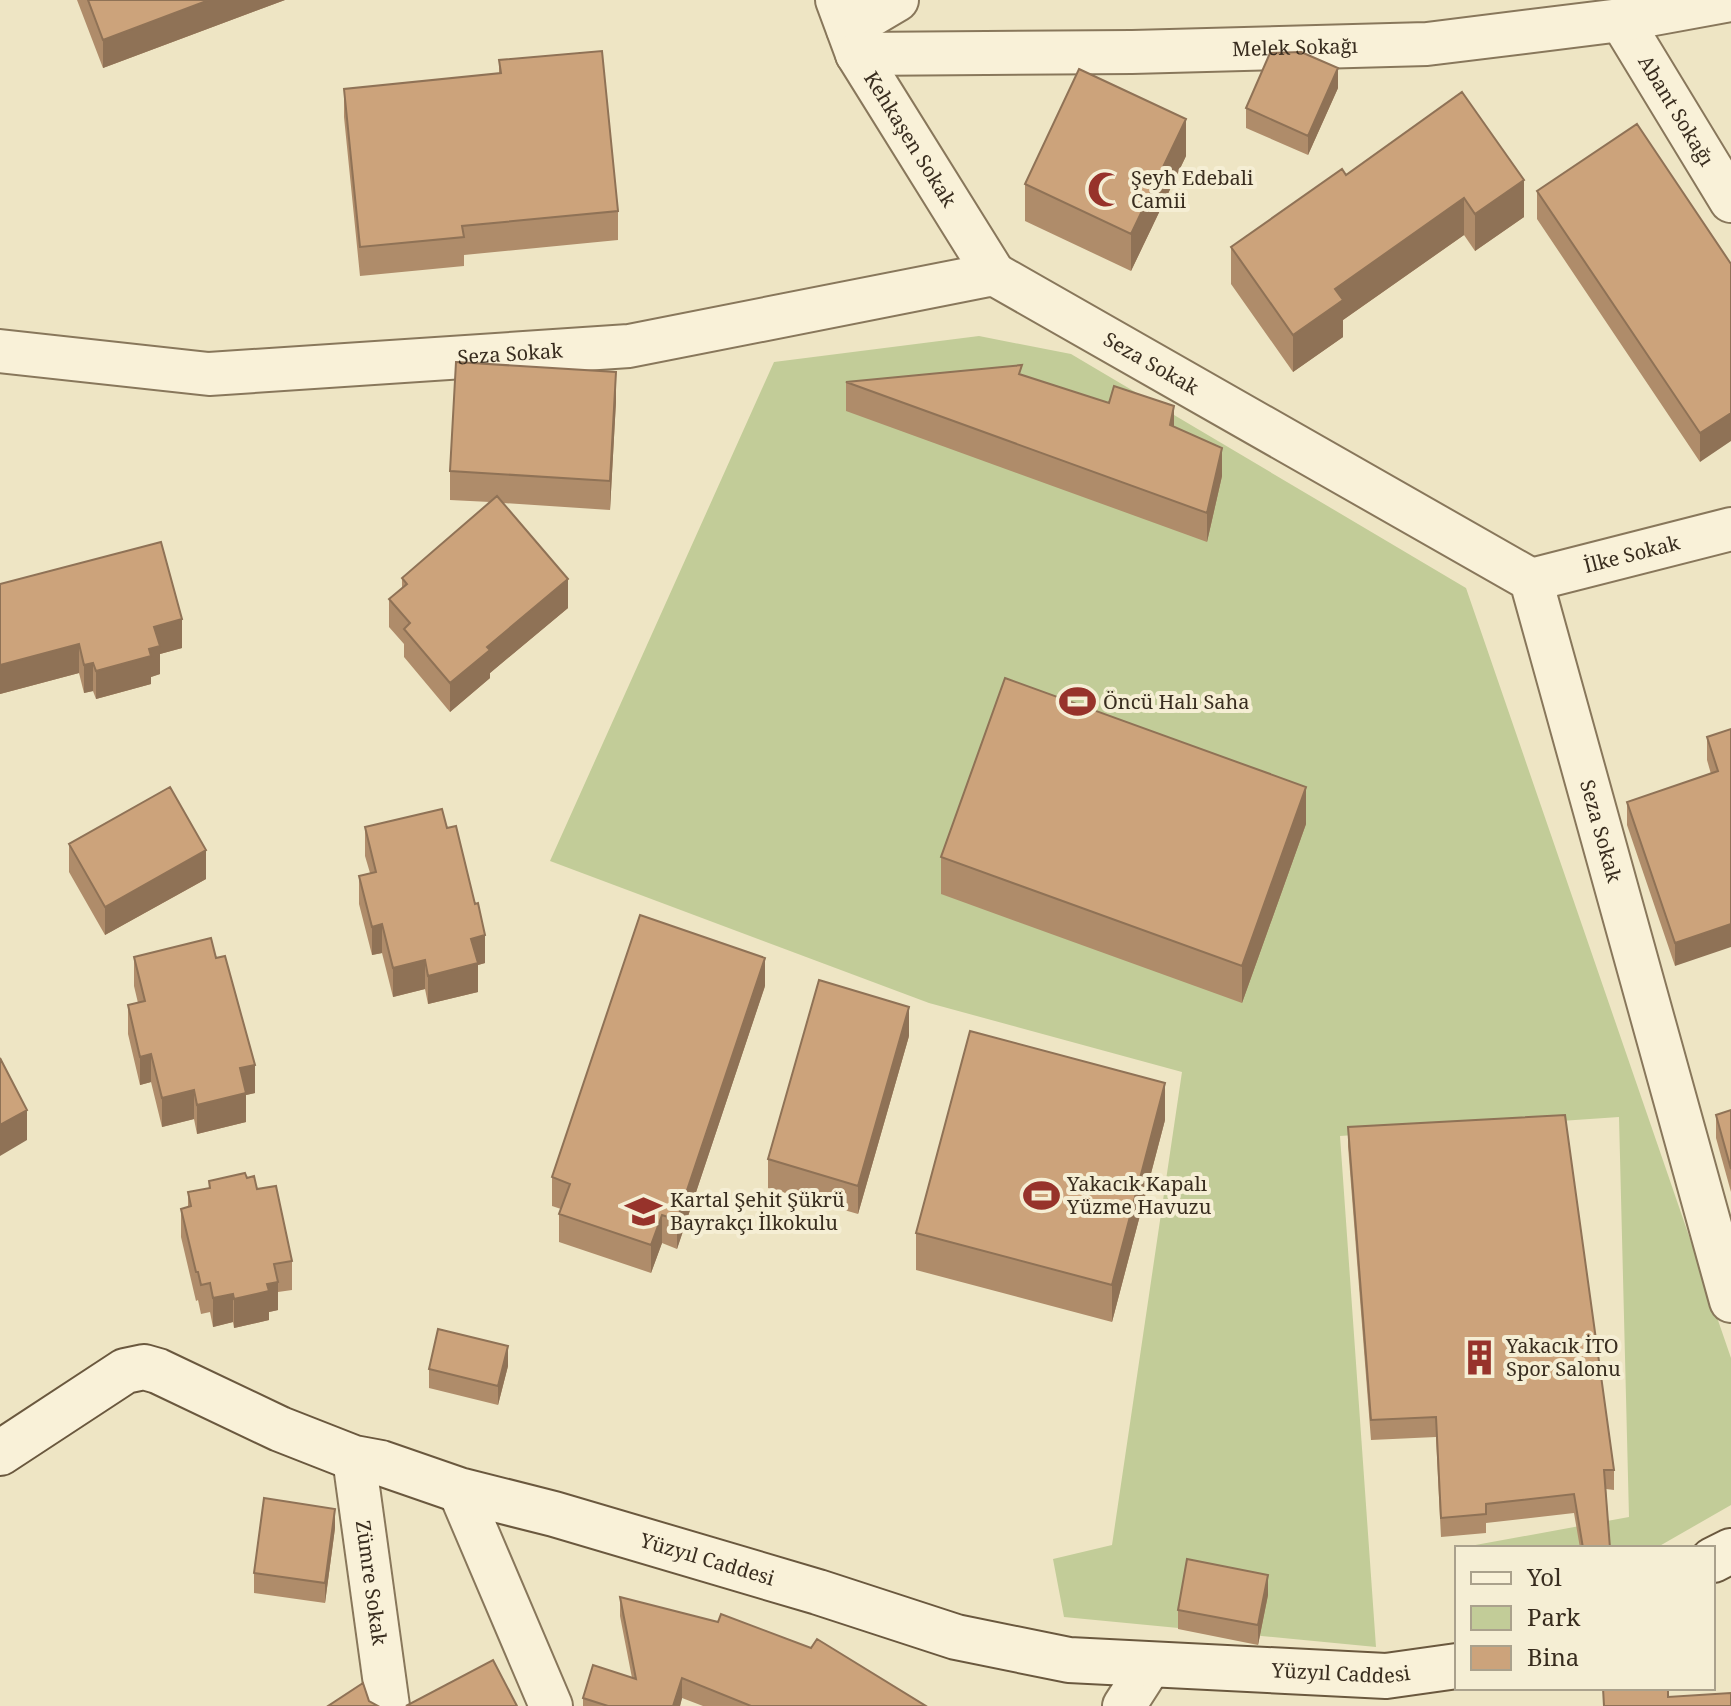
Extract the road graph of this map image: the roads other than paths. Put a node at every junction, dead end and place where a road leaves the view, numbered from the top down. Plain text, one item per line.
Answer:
1 (897, 0) edge
2 (1730, 0) edge
3 (1621, 20) junction
4 (847, 28) edge
5 (1731, 201) edge
6 (994, 274) junction
7 (0, 351) edge
8 (1731, 529) edge
9 (1531, 580) junction
10 (1731, 1301) edge
11 (0, 1453) edge
12 (354, 1458) junction
13 (459, 1490) junction
14 (1151, 1664) junction
15 (1455, 1666) edge
16 (388, 1706) edge
17 (551, 1706) edge
18 (1124, 1706) edge

1 - 4 street
2 - 3 street, Melek Sokağı
3 - 4 street, Melek Sokağı
3 - 5 street, Abant Sokağı
4 - 6 street, Kehkaşen Sokak
6 - 7 street, Seza Sokak
6 - 9 street, Seza Sokak
8 - 9 street, İlke Sokak
9 - 10 street, Seza Sokak
11 - 12 street, Yüzyıl Caddesi
12 - 13 street, Yüzyıl Caddesi
12 - 16 street, Zümre Sokak
13 - 14 street, Yüzyıl Caddesi
13 - 17 street
14 - 15 street, Yüzyıl Caddesi
14 - 18 street

